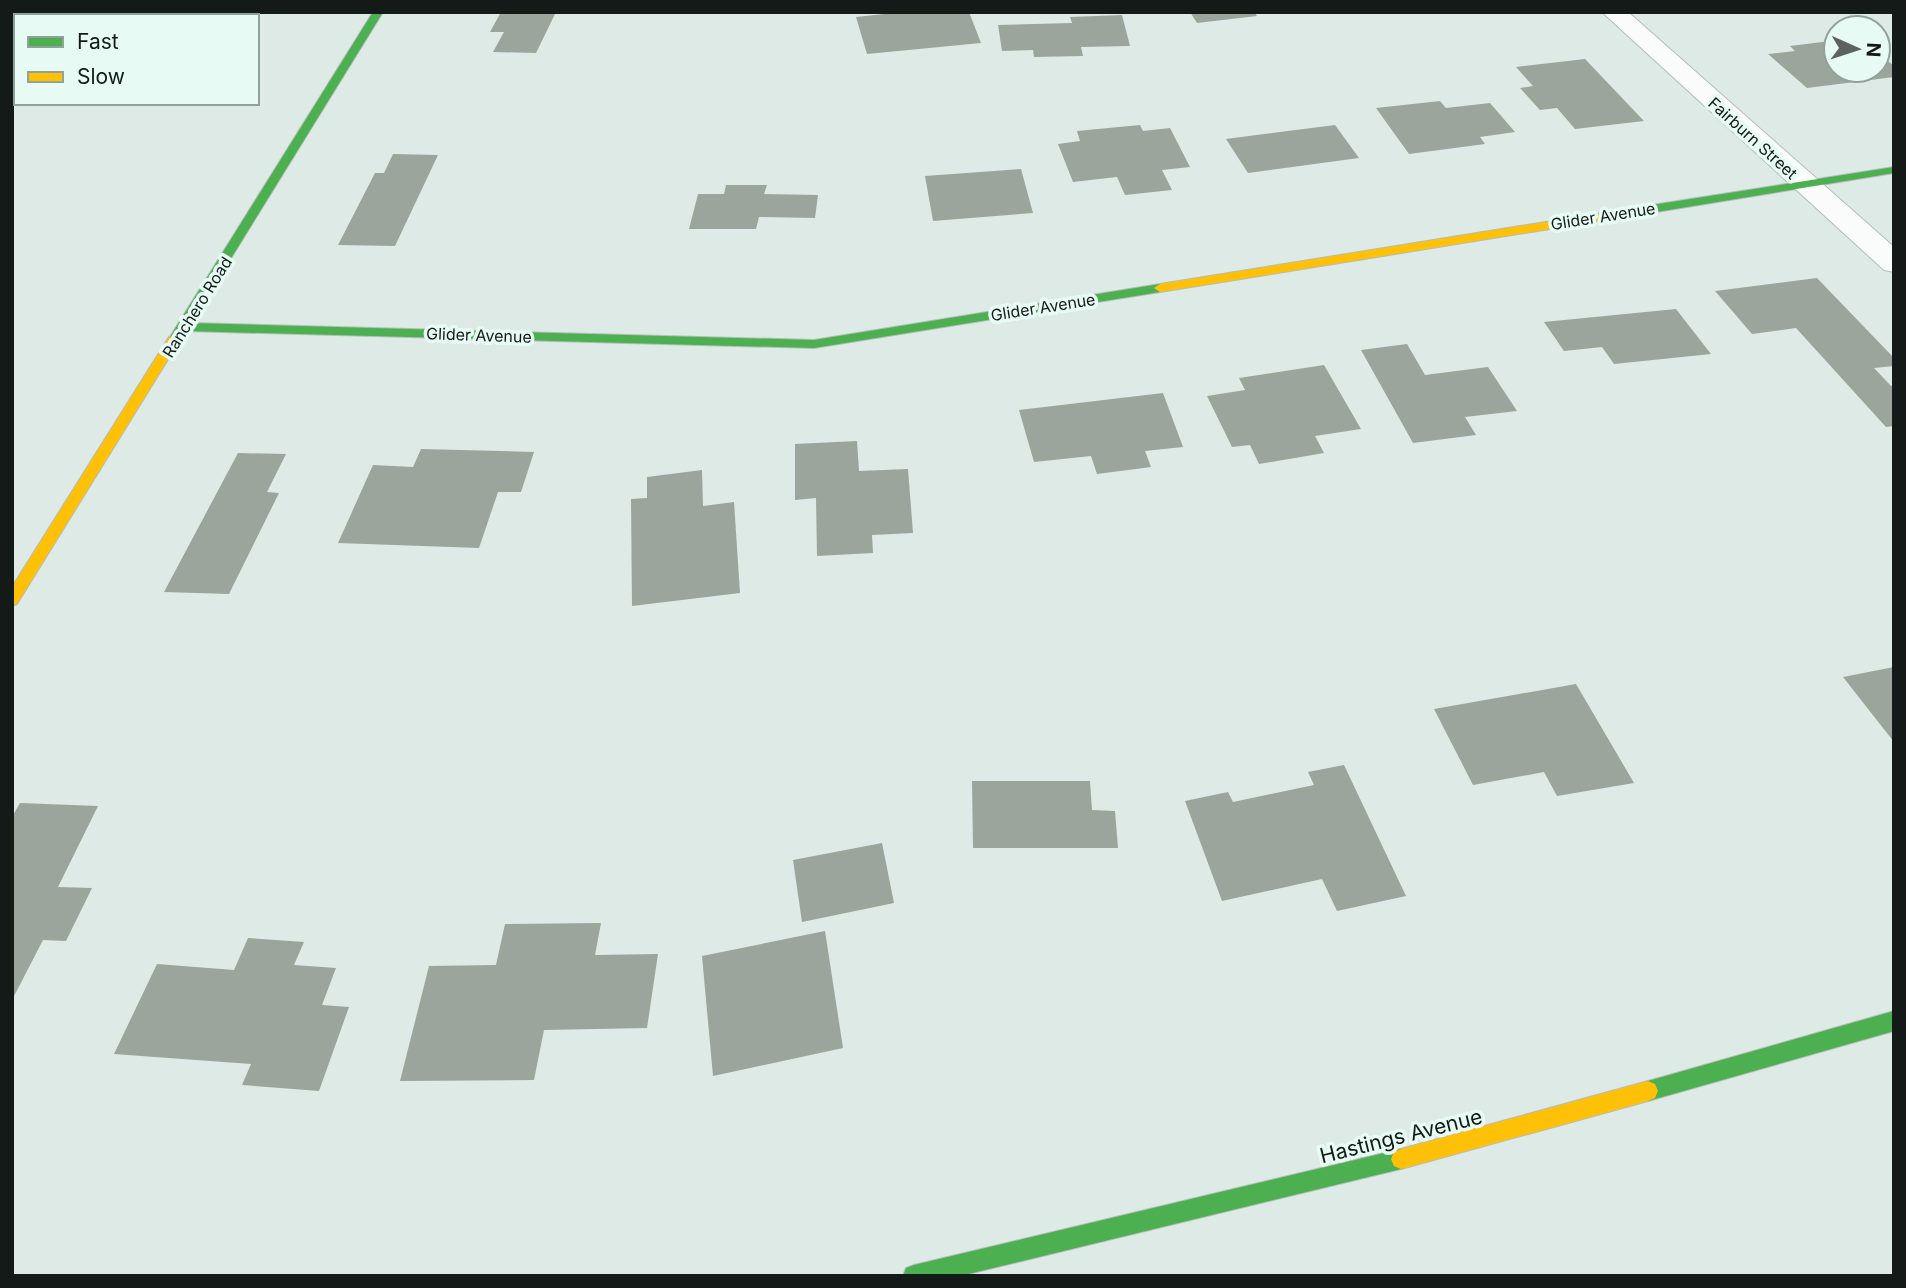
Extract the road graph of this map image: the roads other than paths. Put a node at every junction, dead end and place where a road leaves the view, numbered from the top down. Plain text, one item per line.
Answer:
1 (378, 12) edge
2 (1614, 12) edge
3 (1894, 170) edge
4 (1804, 184) junction
5 (1894, 263) edge
6 (185, 327) junction
7 (12, 600) edge
8 (1894, 1021) edge
9 (914, 1276) edge

1 - 6 street, Ranchero Road
2 - 4 street, Fairburn Street
3 - 4 street, Glider Avenue
4 - 5 street, Fairburn Street
4 - 6 street, Glider Avenue
6 - 7 street, Ranchero Road
8 - 9 street, Hastings Avenue

